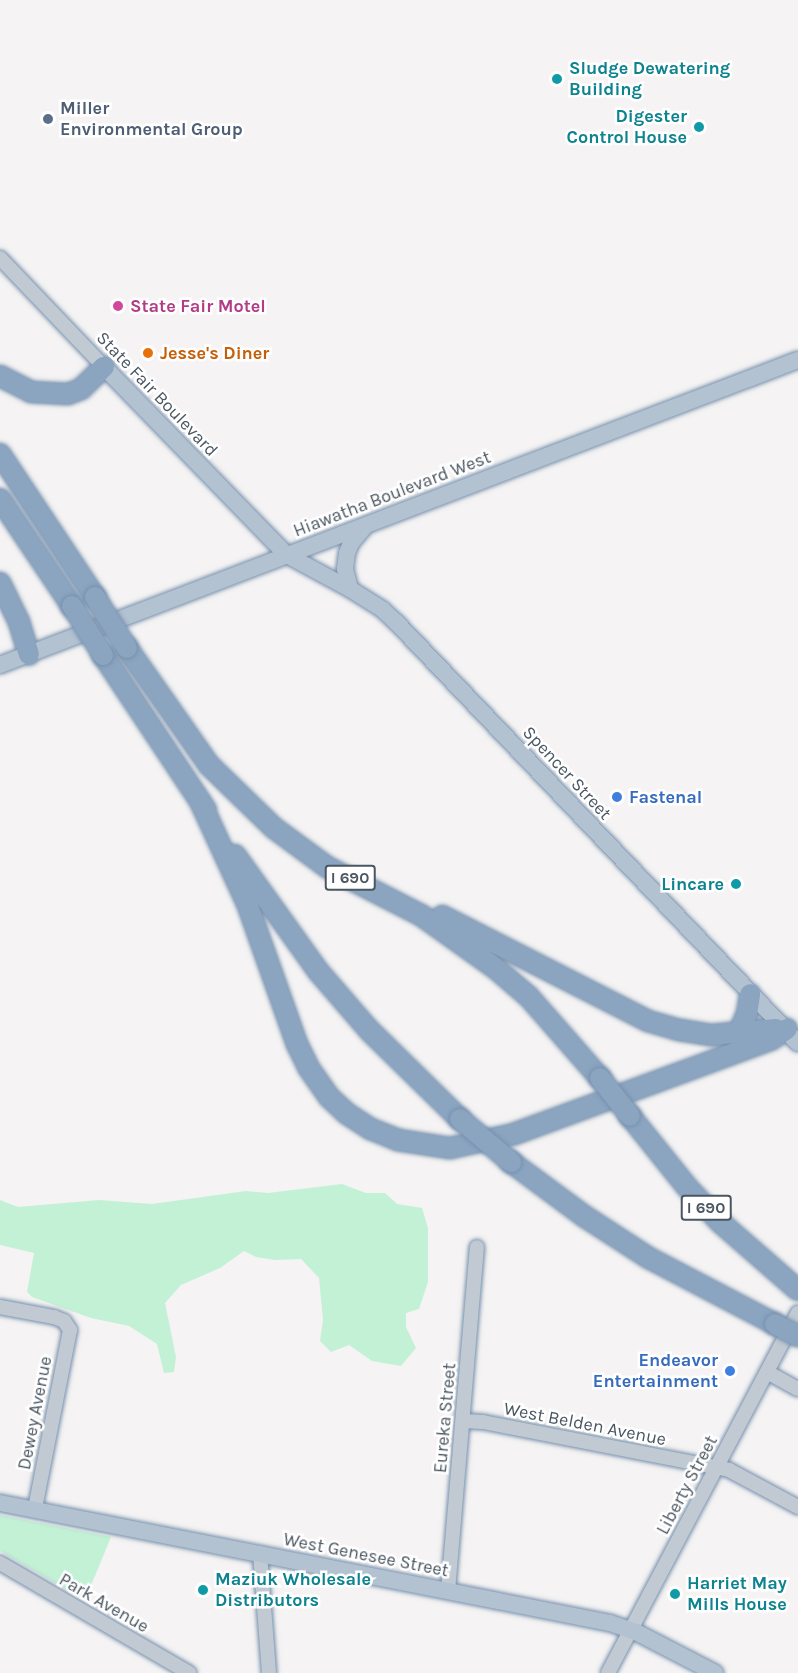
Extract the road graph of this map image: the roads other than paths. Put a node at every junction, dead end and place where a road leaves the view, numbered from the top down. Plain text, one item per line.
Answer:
1 (0, 258) edge
2 (798, 360) edge
3 (104, 367) junction
4 (0, 376) edge
5 (0, 454) edge
6 (0, 499) edge
7 (369, 522) junction
8 (287, 555) junction
9 (0, 583) edge
10 (350, 589) junction
11 (29, 654) junction
12 (0, 665) edge
13 (200, 801) junction
14 (371, 888) junction
15 (750, 994) junction
16 (794, 1033) edge
17 (738, 1034) junction
18 (477, 1247) dead end
19 (796, 1288) edge
20 (0, 1307) edge
21 (798, 1313) edge
22 (798, 1336) edge
23 (767, 1372) junction
24 (798, 1389) edge
25 (463, 1421) junction
26 (717, 1467) junction
27 (0, 1503) edge
28 (798, 1507) edge
29 (35, 1509) junction
30 (260, 1553) junction
31 (0, 1563) edge
32 (448, 1591) junction
33 (631, 1630) junction
34 (189, 1673) edge
35 (268, 1673) edge
36 (608, 1673) edge
37 (716, 1673) edge

1 - 3 street, State Fair Boulevard
2 - 7 main road, Hiawatha Boulevard West
3 - 4 highway
3 - 8 main road, State Fair Boulevard
5 - 14 highway, I 690, bridge
6 - 13 highway, bridge
7 - 8 main road, Hiawatha Boulevard West
7 - 10 main road
8 - 10 main road, Spencer Street
8 - 11 main road, Hiawatha Boulevard West
9 - 11 highway
10 - 15 main road, Spencer Street
11 - 12 main road, Hiawatha Boulevard West
13 - 16 highway
13 - 22 highway, bridge
14 - 17 highway
14 - 19 highway, I 690, bridge
15 - 16 main road, Spencer Street
15 - 17 highway
16 - 17 highway
18 - 25 street, Eureka Street
20 - 29 street, Dewey Avenue
21 - 23 street, Liberty Street
23 - 24 street
23 - 26 street, Liberty Street
25 - 26 street, West Belden Avenue
25 - 32 street, Eureka Street
26 - 28 street, West Belden Avenue
26 - 33 street, Liberty Street
27 - 29 main road, West Genesee Street
29 - 30 main road, West Genesee Street
30 - 32 main road, West Genesee Street
30 - 35 street
31 - 34 street, Park Avenue
32 - 33 main road, West Genesee Street
33 - 36 street, Liberty Street
33 - 37 main road, West Genesee Street

